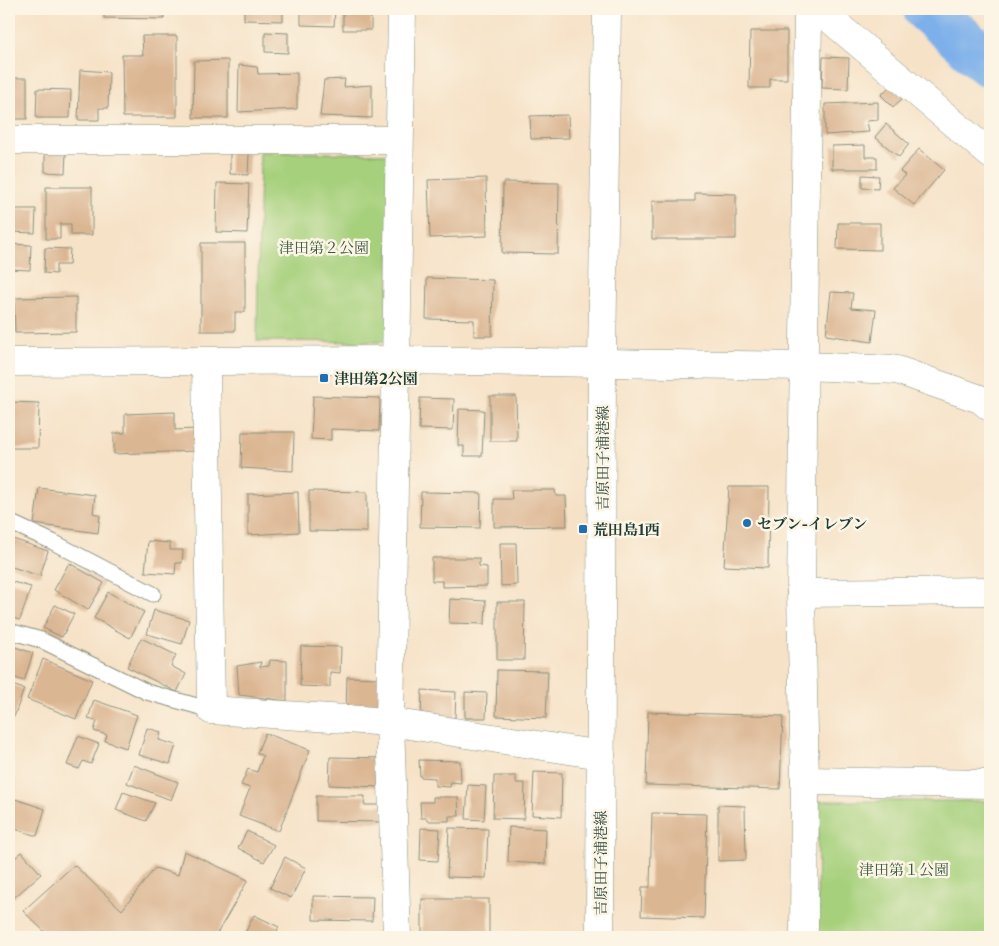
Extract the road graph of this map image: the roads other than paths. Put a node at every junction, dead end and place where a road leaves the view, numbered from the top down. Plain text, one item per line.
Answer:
1 (402, 9) edge
2 (607, 9) edge
3 (808, 9) edge
4 (818, 9) edge
5 (9, 140) edge
6 (398, 140) junction
7 (990, 154) edge
8 (394, 360) junction
9 (9, 362) edge
10 (602, 362) junction
11 (206, 363) junction
12 (804, 366) junction
13 (990, 407) edge
14 (9, 522) edge
15 (990, 591) edge
16 (802, 593) junction
17 (153, 594) dead end
18 (9, 631) edge
19 (211, 710) junction
20 (390, 722) junction
21 (601, 755) junction
22 (805, 781) junction
23 (990, 784) edge
24 (397, 937) edge
25 (600, 937) edge
26 (804, 937) edge

1 - 6 street
2 - 10 street, 吉原田子浦港線
3 - 12 street
4 - 7 street
5 - 6 street
6 - 8 street
8 - 10 street
8 - 11 street
8 - 20 street
9 - 11 street
10 - 12 street
10 - 21 street, 吉原田子浦港線
11 - 19 street
12 - 13 street
12 - 16 street
14 - 17 lane
15 - 16 street
16 - 22 street
18 - 19 lane
19 - 20 street
20 - 21 street
20 - 24 street
21 - 25 street, 吉原田子浦港線
22 - 23 street
22 - 26 street

